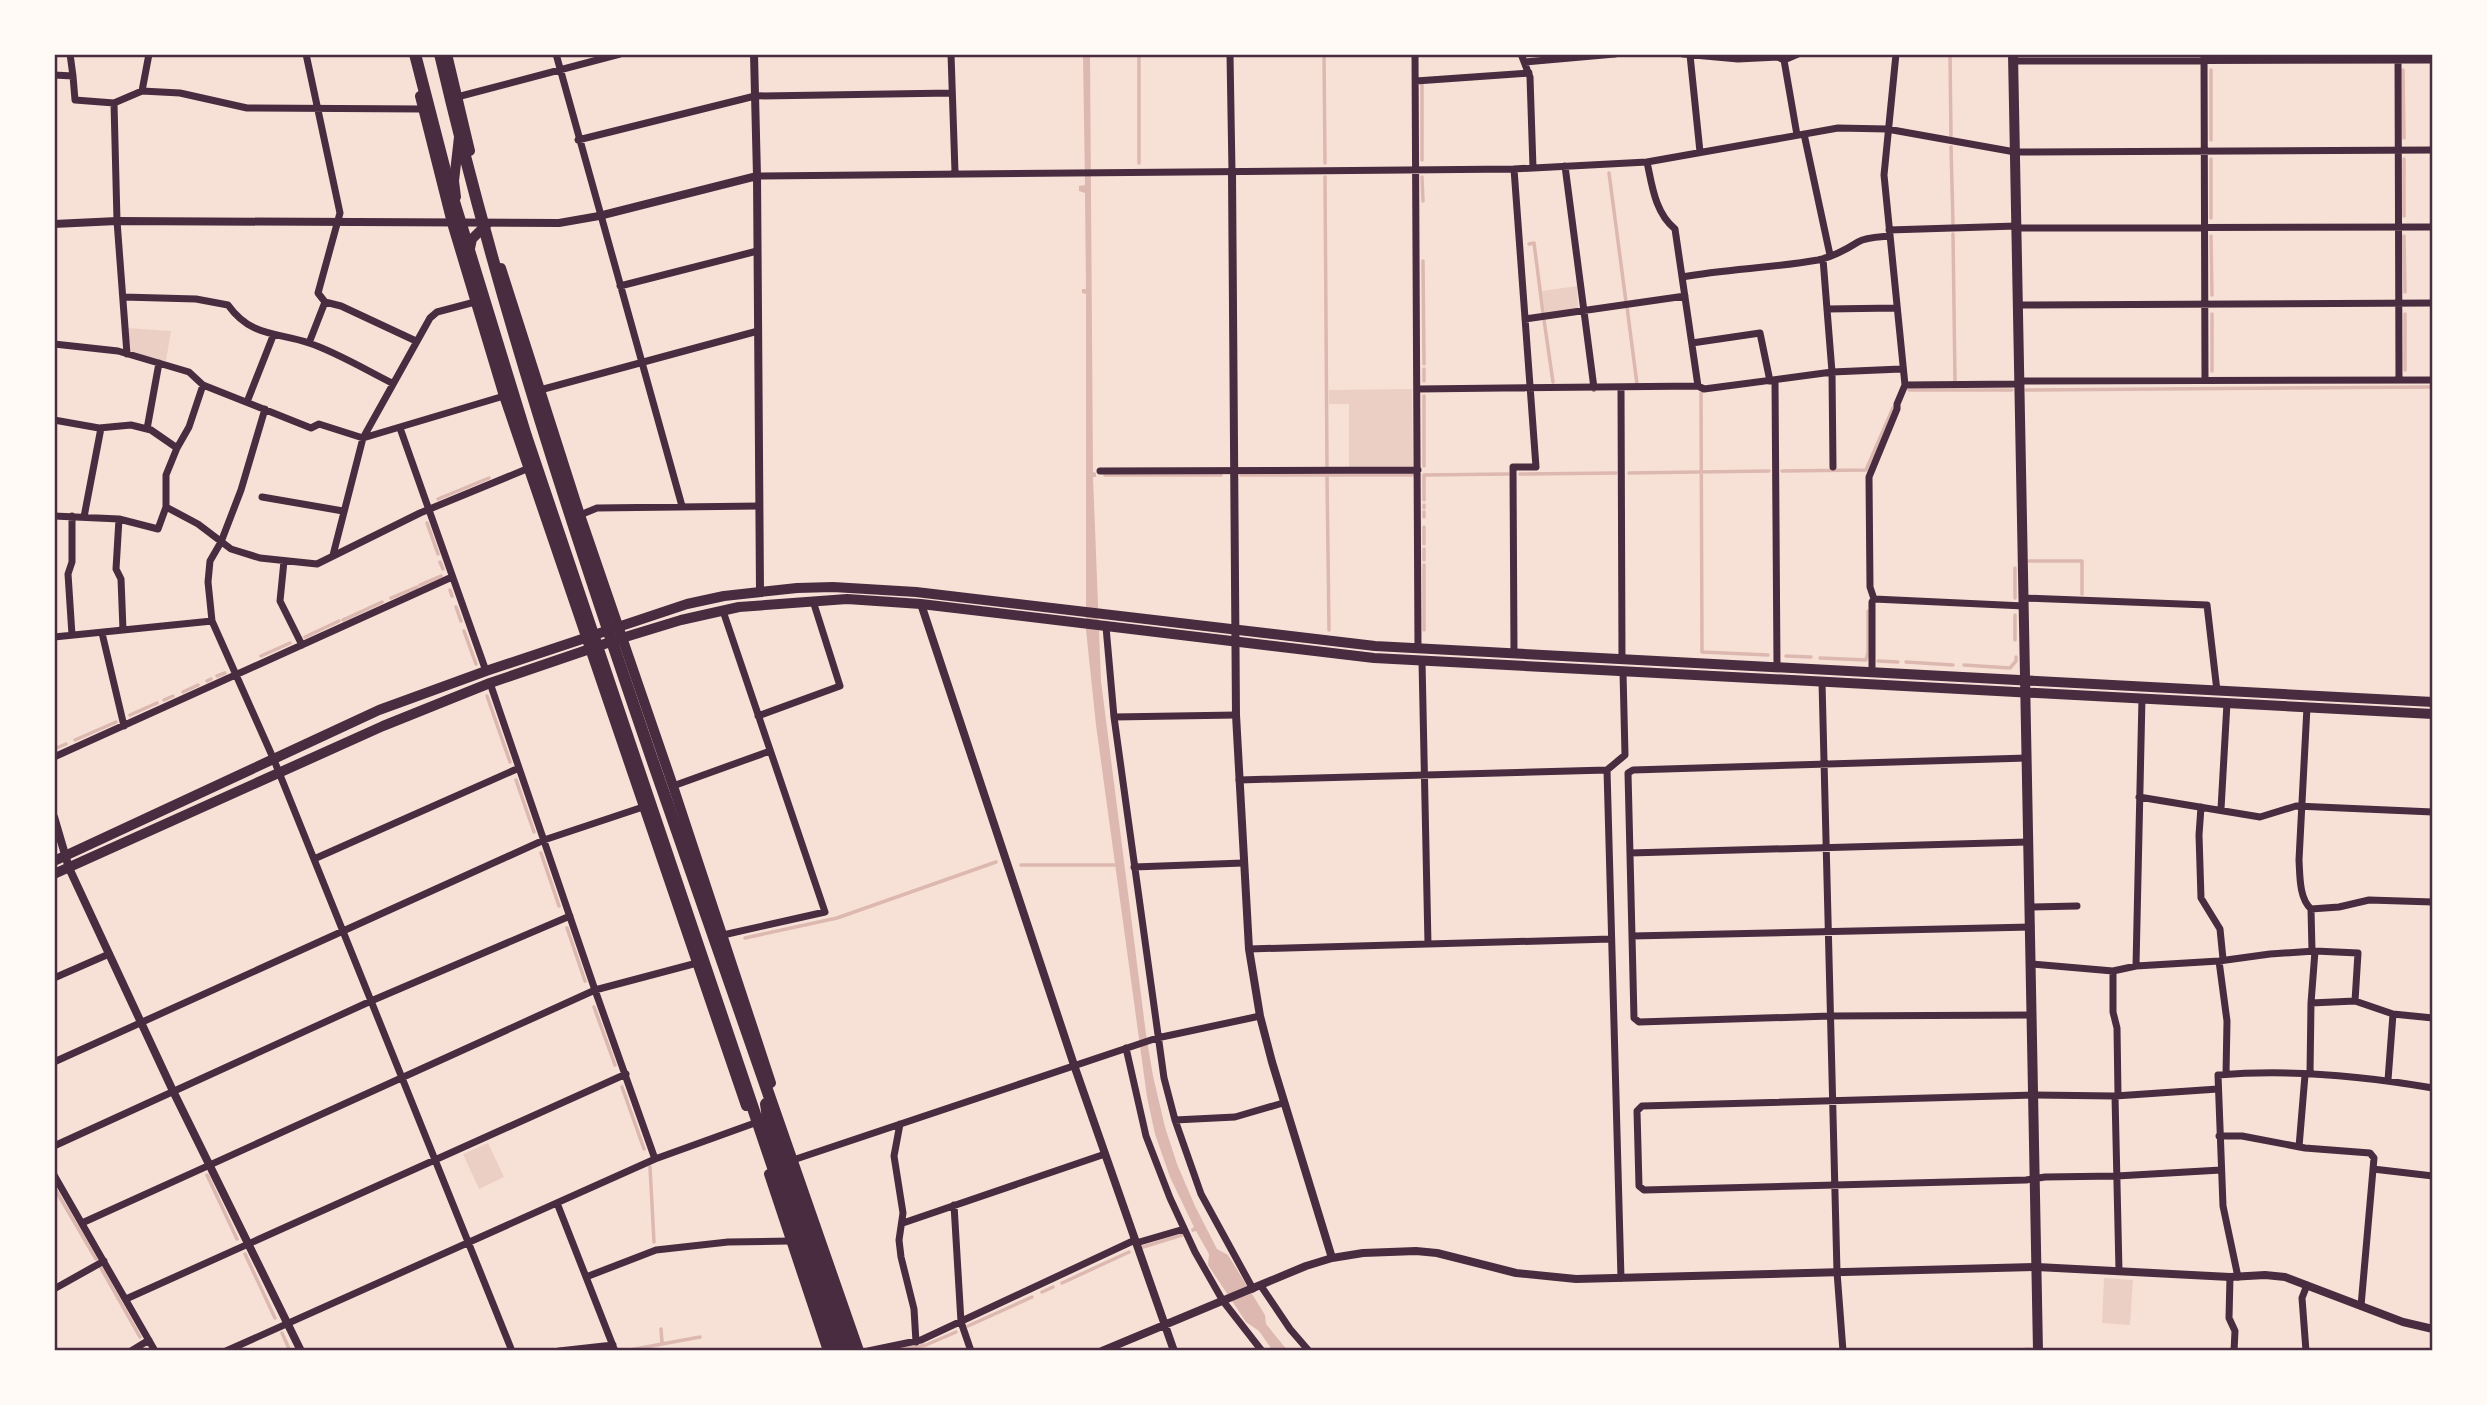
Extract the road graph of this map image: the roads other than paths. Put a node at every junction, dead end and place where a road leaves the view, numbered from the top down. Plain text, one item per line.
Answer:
1 (70, 54) edge
2 (149, 54) edge
3 (306, 54) edge
4 (413, 54) edge
5 (440, 54) edge
6 (447, 54) edge
7 (556, 54) edge
8 (620, 54) edge
9 (754, 54) edge
10 (951, 54) edge
11 (1230, 54) edge
12 (1415, 54) edge
13 (1615, 54) edge
14 (1683, 54) edge
15 (1798, 54) edge
16 (1896, 54) edge
17 (1690, 55) edge
18 (1780, 57) edge
19 (2204, 57) edge
20 (2398, 57) edge
21 (1523, 58) edge
22 (2013, 58) edge
23 (2433, 60) edge
24 (560, 70) junction
25 (1528, 73) junction
26 (54, 75) edge
27 (73, 76) junction
28 (1416, 82) junction
29 (142, 92) junction
30 (952, 93) junction
31 (755, 96) junction
32 (457, 97) junction
33 (114, 103) junction
34 (318, 109) junction
35 (423, 109) junction
36 (1887, 128) junction
37 (1800, 135) junction
38 (578, 140) junction
39 (2398, 150) junction
40 (2433, 150) edge
41 (2204, 151) junction
42 (1700, 152) junction
43 (2015, 152) junction
44 (1647, 162) junction
45 (1564, 166) junction
46 (1533, 168) junction
47 (1514, 169) junction
48 (1417, 170) junction
49 (955, 172) junction
50 (1232, 172) junction
51 (757, 176) junction
52 (599, 216) junction
53 (117, 221) junction
54 (338, 223) junction
55 (452, 223) junction
56 (54, 224) edge
57 (487, 224) junction
58 (2433, 226) edge
59 (2016, 227) junction
60 (2205, 227) junction
61 (2398, 227) junction
62 (1890, 233) junction
63 (757, 251) junction
64 (1827, 257) junction
65 (1682, 277) junction
66 (469, 282) junction
67 (620, 286) junction
68 (1685, 296) junction
69 (123, 297) junction
70 (325, 302) junction
71 (475, 302) junction
72 (2399, 303) junction
73 (2433, 303) edge
74 (2205, 304) junction
75 (2018, 305) junction
76 (1896, 307) junction
77 (1827, 309) junction
78 (1585, 311) junction
79 (1525, 319) junction
80 (758, 331) junction
81 (273, 336) junction
82 (416, 341) junction
83 (309, 343) junction
84 (1692, 343) junction
85 (54, 344) edge
86 (127, 354) junction
87 (641, 361) junction
88 (159, 363) junction
89 (1901, 369) junction
90 (1832, 372) junction
91 (2205, 379) junction
92 (1773, 380) junction
93 (2399, 380) junction
94 (2433, 380) edge
95 (392, 383) junction
96 (2020, 383) junction
97 (203, 385) junction
98 (1905, 385) junction
99 (1698, 387) junction
100 (1530, 388) junction
101 (1594, 388) junction
102 (1620, 388) junction
103 (1418, 389) junction
104 (540, 390) junction
105 (504, 396) junction
106 (247, 402) junction
107 (265, 410) junction
108 (54, 420) edge
109 (101, 428) junction
110 (400, 428) junction
111 (147, 429) junction
112 (363, 438) junction
113 (177, 448) junction
114 (1833, 467) dead end
115 (529, 468) junction
116 (1418, 470) junction
117 (1100, 471) dead end
118 (1233, 471) junction
119 (261, 497) dead end
120 (166, 506) junction
121 (682, 506) junction
122 (759, 506) junction
123 (430, 510) junction
124 (343, 512) junction
125 (580, 515) junction
126 (54, 516) edge
127 (72, 516) junction
128 (84, 517) junction
129 (119, 519) junction
130 (222, 542) junction
131 (333, 555) junction
132 (284, 561) junction
133 (452, 577) junction
134 (760, 592) junction
135 (1874, 599) junction
136 (813, 601) junction
137 (2024, 602) junction
138 (921, 604) junction
139 (723, 611) junction
140 (212, 621) junction
141 (617, 625) junction
142 (1103, 627) junction
143 (123, 630) junction
144 (1234, 630) junction
145 (102, 633) junction
146 (72, 635) junction
147 (54, 637) edge
148 (586, 638) junction
149 (622, 638) junction
150 (1234, 642) junction
151 (302, 645) junction
152 (1418, 649) junction
153 (590, 650) junction
154 (1514, 654) junction
155 (1622, 659) junction
156 (1422, 661) junction
157 (1777, 667) junction
158 (486, 671) junction
159 (1623, 672) junction
160 (1872, 672) junction
161 (237, 675) junction
162 (2026, 680) junction
163 (1822, 682) junction
164 (491, 683) junction
165 (2217, 691) junction
166 (2026, 692) junction
167 (2142, 698) junction
168 (2433, 702) edge
169 (2227, 703) junction
170 (2307, 707) junction
171 (2433, 714) edge
172 (1236, 715) junction
173 (758, 716) junction
174 (1114, 718) junction
175 (124, 726) junction
176 (771, 751) junction
177 (54, 757) edge
178 (2027, 758) junction
179 (274, 760) junction
180 (1824, 764) junction
181 (519, 768) junction
182 (1607, 770) junction
183 (279, 773) junction
184 (1423, 775) junction
185 (1239, 780) junction
186 (673, 786) junction
187 (2139, 797) junction
188 (2303, 806) junction
189 (643, 807) junction
190 (2202, 807) junction
191 (2221, 809) junction
192 (2433, 812) edge
193 (54, 817) edge
194 (544, 840) junction
195 (2028, 842) junction
196 (1826, 848) junction
197 (1630, 853) junction
198 (60, 858) edge
199 (314, 859) junction
200 (1243, 863) junction
201 (69, 867) junction
202 (1134, 867) junction
203 (54, 874) edge
204 (2433, 902) edge
205 (2077, 906) dead end
206 (2030, 907) junction
207 (2311, 909) junction
208 (570, 916) junction
209 (2031, 927) junction
210 (343, 931) junction
211 (1828, 932) junction
212 (723, 935) junction
213 (1632, 936) junction
214 (1611, 939) junction
215 (1428, 944) junction
216 (1250, 949) junction
217 (2314, 951) junction
218 (109, 954) junction
219 (2221, 960) junction
220 (697, 963) junction
221 (2031, 964) junction
222 (2136, 966) junction
223 (2113, 971) junction
224 (54, 978) edge
225 (594, 990) junction
226 (371, 1001) junction
227 (2355, 1001) junction
228 (2311, 1003) junction
229 (2393, 1014) junction
230 (2032, 1015) junction
231 (1260, 1016) junction
232 (1830, 1016) junction
233 (2433, 1018) edge
234 (141, 1023) junction
235 (1154, 1039) junction
236 (1129, 1046) junction
237 (54, 1062) edge
238 (1074, 1065) junction
239 (759, 1066) junction
240 (626, 1074) junction
241 (2226, 1074) junction
242 (2308, 1074) junction
243 (402, 1078) junction
244 (2389, 1080) junction
245 (2433, 1088) edge
246 (2218, 1089) junction
247 (173, 1091) junction
248 (2034, 1095) junction
249 (2117, 1096) junction
250 (1833, 1101) junction
251 (1283, 1103) junction
252 (1175, 1119) junction
253 (752, 1124) junction
254 (900, 1124) junction
255 (2219, 1136) junction
256 (54, 1146) edge
257 (2299, 1147) junction
258 (1105, 1154) junction
259 (655, 1159) junction
260 (796, 1159) junction
261 (435, 1160) junction
262 (211, 1165) junction
263 (2372, 1169) junction
264 (2221, 1170) junction
265 (2117, 1176) junction
266 (2433, 1176) edge
267 (2036, 1178) junction
268 (56, 1181) edge
269 (1835, 1185) junction
270 (556, 1203) junction
271 (954, 1205) junction
272 (82, 1223) junction
273 (903, 1223) junction
274 (1184, 1228) junction
275 (791, 1241) junction
276 (468, 1242) junction
277 (1136, 1242) junction
278 (249, 1244) junction
279 (1332, 1258) junction
280 (104, 1261) junction
281 (2037, 1267) junction
282 (2119, 1271) junction
283 (1837, 1272) junction
284 (586, 1277) junction
285 (2234, 1277) junction
286 (1621, 1278) junction
287 (2306, 1285) junction
288 (1257, 1287) junction
289 (54, 1289) edge
290 (126, 1299) junction
291 (1223, 1301) junction
292 (2361, 1306) junction
293 (961, 1322) junction
294 (286, 1324) junction
295 (1165, 1325) junction
296 (2433, 1329) edge
297 (149, 1340) junction
298 (916, 1342) junction
299 (614, 1348) edge
300 (131, 1351) edge
301 (155, 1351) edge
302 (226, 1351) edge
303 (301, 1351) edge
304 (512, 1351) edge
305 (559, 1351) edge
306 (828, 1351) edge
307 (835, 1351) edge
308 (847, 1351) edge
309 (860, 1351) edge
310 (868, 1351) edge
311 (971, 1351) edge
312 (1102, 1351) edge
313 (1174, 1351) edge
314 (1262, 1351) edge
315 (1309, 1351) edge
316 (1843, 1351) edge
317 (2038, 1351) edge
318 (2234, 1351) edge
319 (2306, 1351) edge

1 - 27 street
2 - 29 street
3 - 34 street
4 - 35 main road
4 - 307 highway
5 - 239 highway
6 - 32 main road
7 - 24 street
8 - 24 street
9 - 31 street
10 - 30 street
11 - 50 street
12 - 28 street
13 - 21 street
14 - 17 street
15 - 18 street
16 - 36 street
17 - 18 street
17 - 42 street
18 - 37 street
19 - 20 street
19 - 22 street
19 - 41 street
20 - 23 street
20 - 39 street
21 - 25 street
22 - 43 main road
24 - 32 street
24 - 38 street
25 - 28 street
25 - 46 street
26 - 27 street
27 - 33 street
28 - 48 street
29 - 33 street
29 - 34 street
30 - 31 street
30 - 49 street
31 - 38 street
31 - 51 street
32 - 55 main road
32 - 57 main road
33 - 53 street
34 - 35 street
34 - 54 street
35 - 55 main road
36 - 37 street
36 - 43 street
36 - 62 street
37 - 42 street
37 - 64 street
38 - 52 street
39 - 40 street
39 - 41 street
39 - 61 street
41 - 43 street
41 - 60 street
42 - 44 street
43 - 59 main road
44 - 45 street
44 - 65 street
45 - 46 street
45 - 78 street
46 - 47 street
47 - 48 street
47 - 79 street
48 - 50 street
48 - 103 street
49 - 50 street
49 - 51 street
50 - 118 street
51 - 52 street
51 - 63 street
52 - 57 street
52 - 67 street
53 - 54 street
53 - 56 street
53 - 69 street
54 - 55 street
54 - 70 street
55 - 57 street
55 - 66 main road
57 - 66 main road
57 - 104 main road
58 - 61 street
59 - 60 street
59 - 62 street
59 - 75 main road
60 - 61 street
60 - 74 street
61 - 72 street
62 - 64 street
62 - 76 street
63 - 67 street
63 - 80 street
64 - 65 street
64 - 77 street
65 - 68 street
66 - 71 main road
67 - 87 street
68 - 78 street
68 - 84 street
69 - 81 street
69 - 86 street
70 - 82 street
70 - 83 street
71 - 82 street
71 - 105 main road
72 - 73 street
72 - 74 street
72 - 93 street
74 - 75 street
74 - 91 street
75 - 96 main road
76 - 77 street
76 - 89 street
77 - 90 street
78 - 79 street
78 - 101 street
79 - 100 street
80 - 87 street
80 - 122 street
81 - 83 street
81 - 106 street
82 - 95 street
83 - 95 street
84 - 92 street
84 - 99 street
85 - 86 street
86 - 88 street
87 - 104 street
87 - 121 street
88 - 97 street
88 - 111 street
89 - 90 street
89 - 98 street
90 - 92 street
90 - 114 street
91 - 93 street
91 - 96 street
92 - 99 street
92 - 157 street
93 - 94 street
95 - 112 street
96 - 98 street
96 - 137 main road
97 - 106 street
97 - 113 street
98 - 135 street
99 - 102 street
100 - 101 street
100 - 103 street
100 - 154 street
101 - 102 street
102 - 155 street
103 - 116 street
104 - 125 main road
105 - 110 street
105 - 115 main road
106 - 107 street
107 - 112 street
107 - 130 street
108 - 109 street
109 - 111 street
109 - 128 street
110 - 112 street
110 - 123 street
111 - 113 street
112 - 124 street
113 - 120 street
115 - 123 street
115 - 148 main road
116 - 118 street
116 - 152 street
117 - 118 street
118 - 144 street
119 - 124 street
120 - 129 street
120 - 130 street
121 - 122 street
121 - 125 street
122 - 134 street
123 - 131 street
123 - 133 street
124 - 131 street
125 - 141 main road
126 - 127 street
127 - 128 street
127 - 146 street
128 - 129 street
129 - 143 street
130 - 132 street
130 - 140 street
131 - 132 street
132 - 151 street
133 - 151 street
133 - 158 street
134 - 141 main road
134 - 144 main road
135 - 137 street
135 - 160 street
136 - 138 main road
136 - 139 main road
136 - 173 street
137 - 162 main road
137 - 165 street
138 - 142 main road
138 - 238 street
139 - 149 main road
139 - 173 street
140 - 143 street
140 - 161 street
141 - 148 main road
141 - 149 main road
142 - 150 main road
142 - 174 street
143 - 145 street
144 - 150 street
144 - 152 main road
145 - 146 street
145 - 175 street
146 - 147 street
148 - 153 main road
148 - 158 main road
149 - 153 main road
149 - 186 main road
150 - 156 main road
150 - 172 street
151 - 161 street
152 - 154 main road
153 - 164 main road
153 - 189 main road
154 - 155 main road
155 - 157 main road
156 - 159 main road
156 - 184 street
157 - 160 main road
158 - 179 main road
159 - 163 main road
159 - 182 street
160 - 162 main road
161 - 175 street
161 - 179 street
162 - 165 main road
162 - 166 main road
163 - 166 main road
163 - 180 street
164 - 181 street
164 - 183 main road
165 - 168 main road
166 - 167 main road
166 - 178 main road
167 - 169 main road
167 - 187 street
169 - 170 main road
169 - 191 street
170 - 171 main road
170 - 188 street
172 - 174 street
172 - 185 street
173 - 176 street
174 - 202 street
175 - 177 street
176 - 186 street
176 - 212 street
178 - 180 street
178 - 195 main road
179 - 183 street
179 - 198 main road
180 - 196 street
180 - 197 street
181 - 194 street
181 - 199 street
182 - 184 street
182 - 214 street
183 - 199 street
183 - 201 main road
184 - 185 street
184 - 215 street
185 - 200 street
186 - 212 main road
187 - 190 street
187 - 222 street
188 - 191 street
188 - 192 street
188 - 207 street
189 - 194 street
189 - 220 main road
190 - 191 street
190 - 219 street
193 - 198 street
194 - 208 street
194 - 210 street
195 - 196 street
195 - 206 main road
196 - 197 street
196 - 211 street
197 - 213 street
198 - 201 street
199 - 210 street
200 - 202 street
200 - 216 street
201 - 203 main road
201 - 218 street
202 - 235 street
204 - 207 street
205 - 206 street
206 - 209 main road
207 - 217 street
208 - 225 street
208 - 226 street
209 - 211 street
209 - 221 main road
210 - 226 street
210 - 234 street
211 - 213 street
211 - 232 street
212 - 260 main road
213 - 232 street
214 - 215 street
214 - 286 street
215 - 216 street
216 - 231 street
217 - 219 street
217 - 227 street
217 - 228 street
218 - 224 street
218 - 234 street
219 - 222 street
219 - 241 street
220 - 225 street
220 - 253 main road
221 - 223 street
221 - 230 main road
222 - 223 street
223 - 249 street
225 - 240 street
225 - 243 street
226 - 243 street
226 - 247 street
227 - 228 street
227 - 229 street
228 - 242 street
229 - 233 street
229 - 244 street
230 - 232 street
230 - 248 main road
231 - 235 street
231 - 251 street
232 - 250 street
234 - 237 street
234 - 247 street
235 - 236 street
235 - 252 street
236 - 238 street
236 - 274 street
238 - 254 street
238 - 258 street
239 - 308 highway
239 - 309 highway
240 - 259 street
240 - 261 street
241 - 242 street
241 - 246 street
242 - 244 street
242 - 257 street
243 - 261 street
243 - 262 street
244 - 245 street
246 - 249 street
246 - 255 street
247 - 256 street
247 - 262 street
248 - 249 street
248 - 250 street
248 - 267 main road
249 - 265 street
250 - 269 street
250 - 269 street
251 - 252 street
251 - 279 street
252 - 288 street
253 - 259 street
253 - 275 main road
254 - 260 street
254 - 273 street
255 - 257 street
255 - 264 street
257 - 263 street
258 - 271 street
258 - 277 street
259 - 270 street
260 - 309 main road
261 - 276 street
261 - 278 street
262 - 272 street
262 - 278 street
263 - 266 street
263 - 292 street
264 - 265 street
264 - 285 street
265 - 267 street
265 - 282 street
267 - 269 street
267 - 281 main road
268 - 272 street
269 - 283 street
270 - 276 street
270 - 284 street
271 - 273 street
271 - 293 street
272 - 280 street
273 - 298 street
274 - 277 street
274 - 291 street
275 - 284 street
275 - 306 main road
276 - 294 street
276 - 304 street
277 - 293 street
277 - 295 street
278 - 290 street
278 - 294 street
279 - 286 street
279 - 288 street
280 - 289 street
280 - 290 street
281 - 282 street
281 - 283 street
281 - 317 main road
282 - 285 street
283 - 286 street
283 - 316 street
284 - 299 street
285 - 287 street
285 - 318 street
287 - 292 street
287 - 319 street
288 - 291 street
288 - 315 street
290 - 297 street
291 - 295 street
291 - 314 street
292 - 296 street
293 - 298 street
293 - 311 street
294 - 302 street
294 - 303 street
295 - 312 street
295 - 313 street
297 - 300 street
297 - 301 street
298 - 310 street
299 - 305 street

